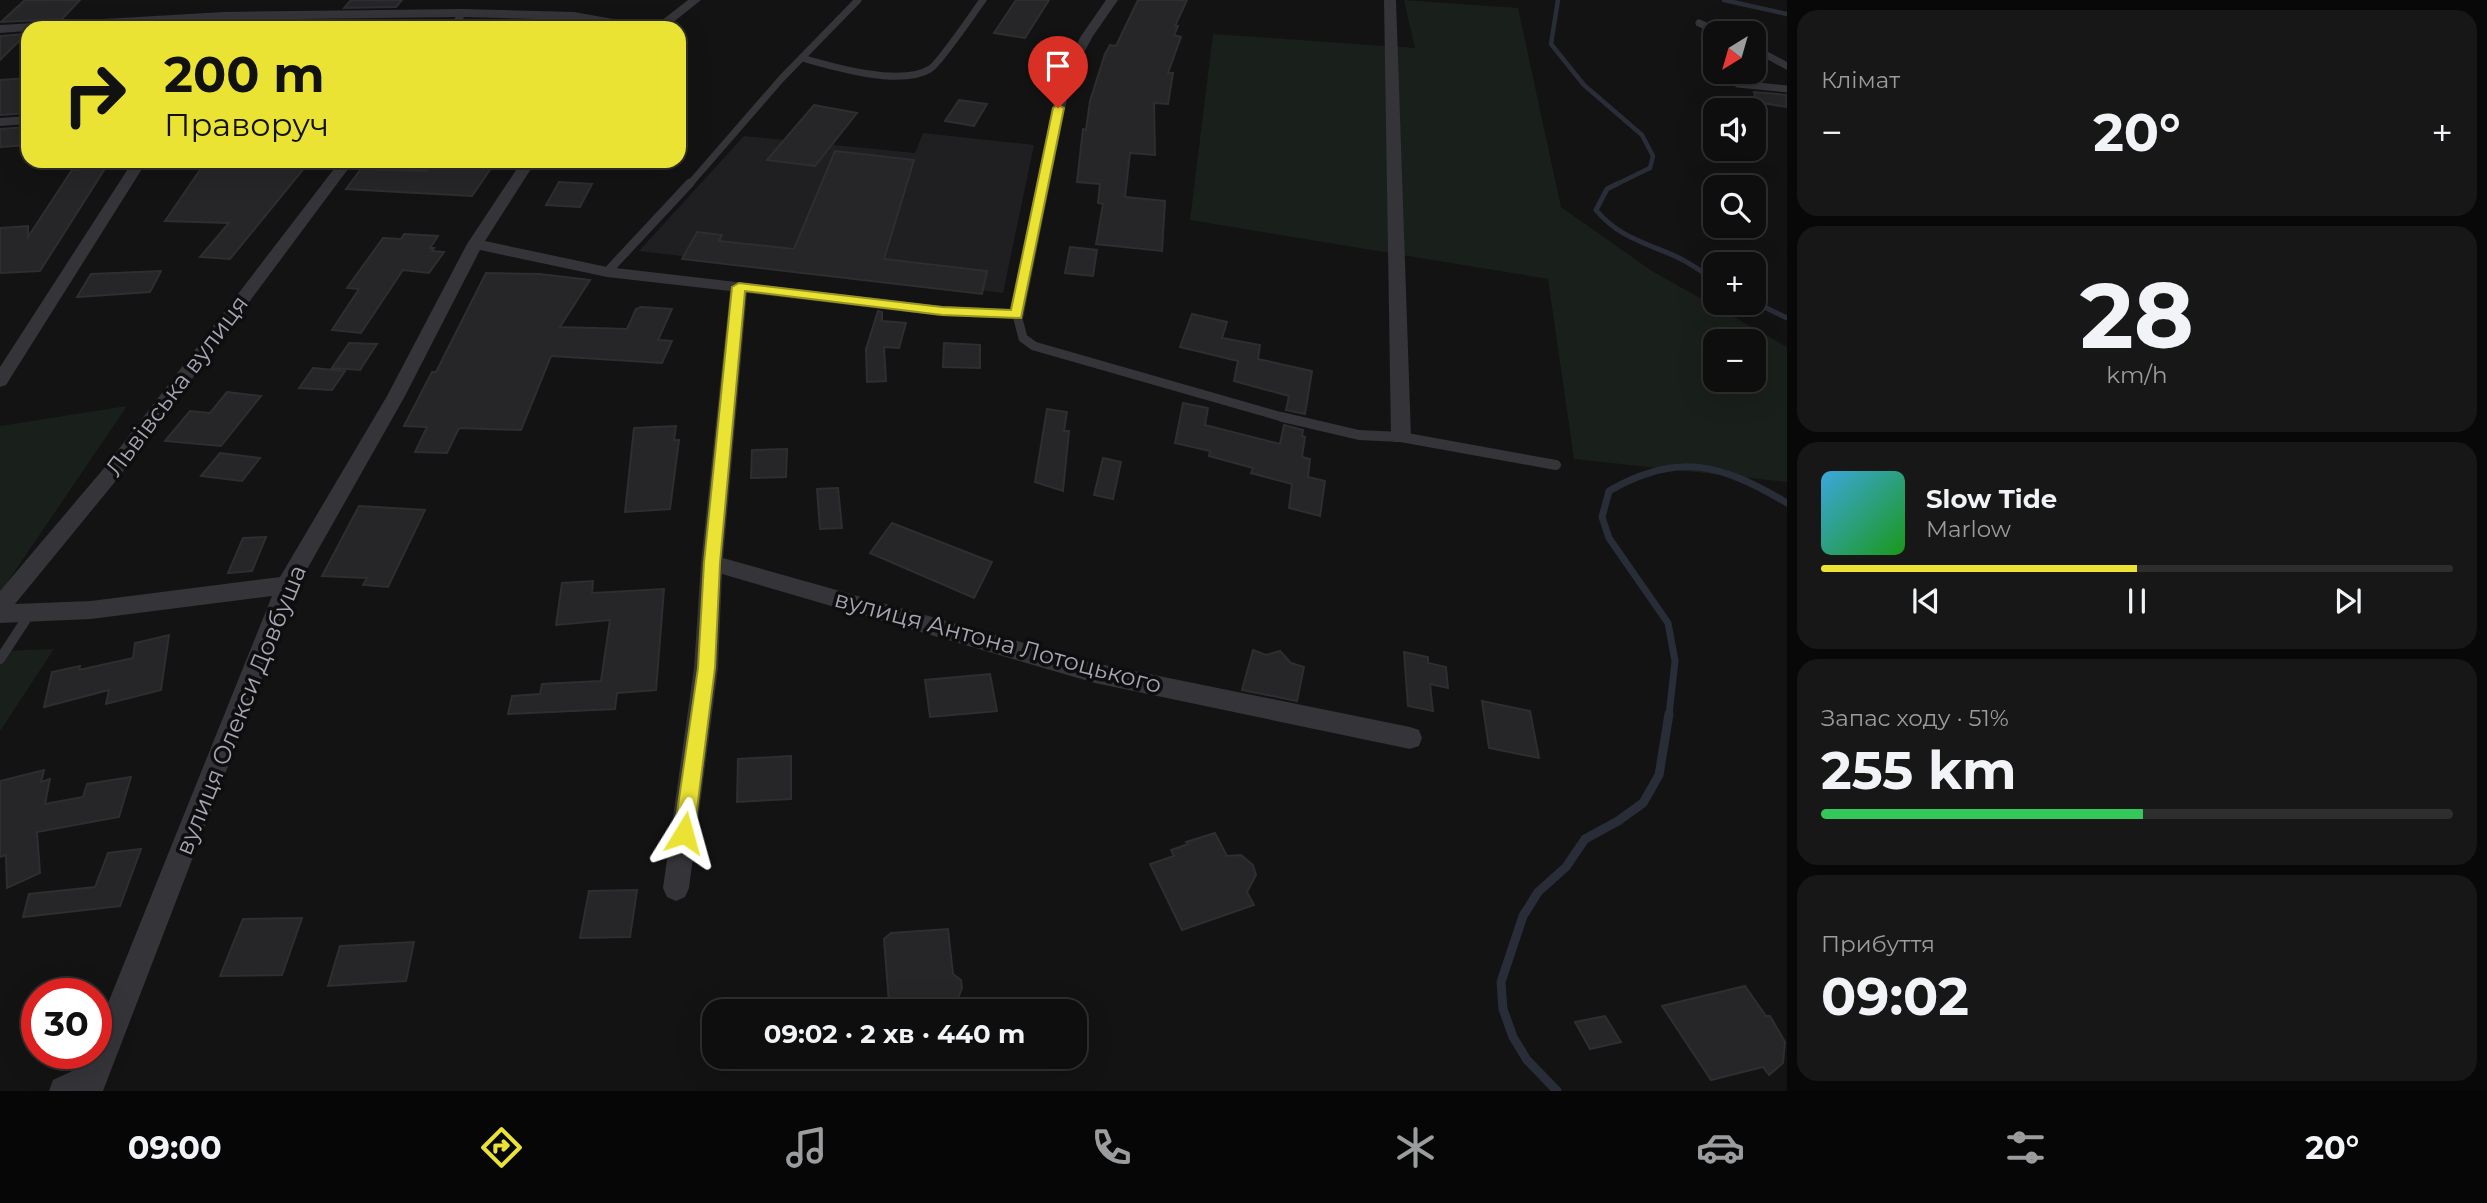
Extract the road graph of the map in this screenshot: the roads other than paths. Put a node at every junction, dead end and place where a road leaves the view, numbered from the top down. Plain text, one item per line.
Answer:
1 (234, 0) edge
2 (440, 0) edge
3 (695, 0) edge
4 (858, 0) edge
5 (983, 0) edge
6 (1112, 0) edge
7 (1390, 0) edge
8 (422, 13) junction
9 (463, 13) junction
10 (224, 16) junction
11 (138, 21) edge
12 (457, 21) edge
13 (602, 21) edge
14 (668, 21) edge
15 (1699, 23) dead end
16 (1703, 25) edge
17 (21, 28) edge
18 (0, 29) edge
19 (1766, 55) edge
20 (802, 58) junction
21 (1787, 66) edge
22 (1738, 85) dead end
23 (1787, 89) edge
24 (21, 120) edge
25 (0, 122) edge
26 (136, 168) edge
27 (342, 168) edge
28 (524, 168) edge
29 (475, 244) junction
30 (607, 272) junction
31 (739, 287) junction
32 (1017, 315) junction
33 (0, 382) edge
34 (1401, 437) junction
35 (1556, 465) dead end
36 (712, 563) junction
37 (287, 585) junction
38 (0, 607) edge
39 (11, 613) edge
40 (0, 659) edge
41 (1410, 738) dead end
42 (676, 888) dead end
43 (90, 1084) edge
44 (64, 1091) edge

1 - 10 street
2 - 8 street
3 - 14 street
4 - 20 lane
5 - 20 lane
6 - 32 street
7 - 34 street
8 - 9 street
8 - 10 street
9 - 12 lane
9 - 13 street
10 - 11 street
15 - 16 lane
17 - 18 street
19 - 21 lane
20 - 30 lane
22 - 23 lane
24 - 25 street
26 - 33 street
27 - 38 street, Львівська вулиця
28 - 29 street, вулиця Олекси Довбуша
29 - 30 street
29 - 37 street, вулиця Олекси Довбуша
30 - 31 street
31 - 32 street
31 - 36 street
32 - 34 lane
34 - 35 lane
36 - 41 street, вулиця Антона Лотоцького
36 - 42 street
37 - 39 street
37 - 43 street, вулиця Олекси Довбуша
39 - 40 lane
43 - 44 street

